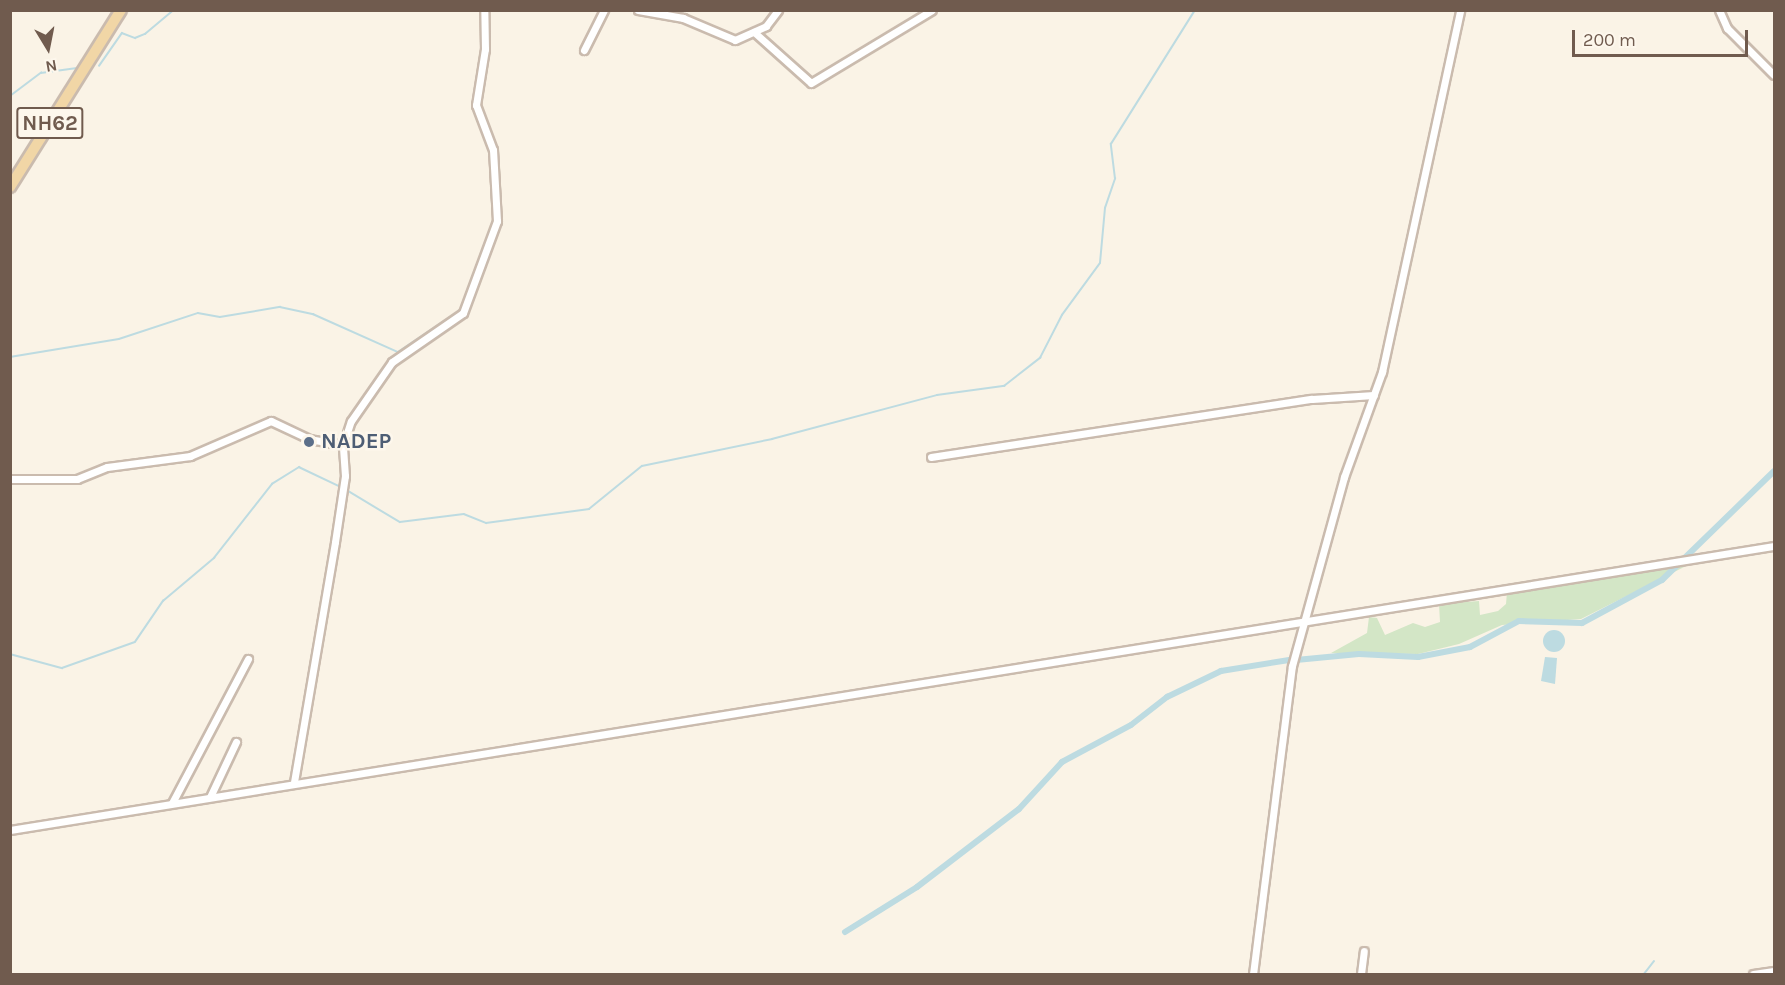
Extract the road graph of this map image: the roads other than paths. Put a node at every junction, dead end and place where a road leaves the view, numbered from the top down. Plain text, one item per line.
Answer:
1 (121, 10) edge
2 (484, 10) edge
3 (604, 10) edge
4 (638, 10) edge
5 (778, 10) edge
6 (932, 10) edge
7 (1460, 10) edge
8 (1719, 10) edge
9 (754, 32) junction
10 (584, 50) dead end
11 (1774, 75) edge
12 (10, 187) edge
13 (1374, 395) junction
14 (343, 445) junction
15 (931, 457) dead end
16 (10, 479) edge
17 (1774, 546) edge
18 (1303, 621) junction
19 (248, 659) dead end
20 (236, 742) dead end
21 (294, 782) junction
22 (210, 797) junction
23 (172, 803) junction
24 (10, 830) edge
25 (1364, 951) dead end
26 (1774, 972) edge
27 (1253, 975) edge
28 (1361, 975) edge
29 (1753, 975) edge

1 - 12 main road, NH62
2 - 14 street
3 - 10 street
4 - 9 street
5 - 9 street
6 - 9 street
7 - 13 street
8 - 11 street
13 - 15 street
13 - 18 street
14 - 16 street
14 - 21 street
17 - 18 street
18 - 21 street
18 - 27 street
19 - 23 street
20 - 22 street
21 - 22 street
22 - 23 street
23 - 24 street
25 - 28 street
26 - 29 street

